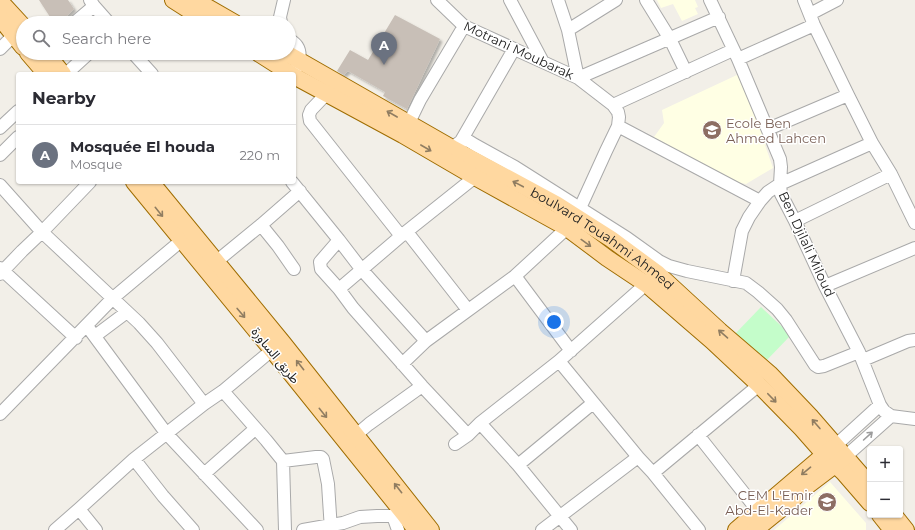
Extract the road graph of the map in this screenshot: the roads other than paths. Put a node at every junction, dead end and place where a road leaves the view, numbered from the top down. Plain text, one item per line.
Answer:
1 (0, 0) edge
2 (172, 0) edge
3 (196, 0) edge
4 (284, 0) edge
5 (437, 0) edge
6 (510, 0) edge
7 (558, 0) edge
8 (616, 0) edge
9 (646, 0) edge
10 (710, 0) edge
11 (804, 0) edge
12 (837, 0) edge
13 (92, 3) edge
14 (821, 4) edge
15 (80, 16) edge
16 (103, 16) edge
17 (198, 16) edge
18 (223, 16) edge
19 (280, 16) edge
20 (719, 17) junction
21 (812, 19) junction
22 (464, 26) junction
23 (568, 30) junction
24 (16, 36) edge
25 (16, 39) edge
26 (670, 39) junction
27 (296, 44) edge
28 (0, 49) edge
29 (514, 49) junction
30 (735, 54) junction
31 (35, 60) edge
32 (52, 60) edge
33 (82, 60) edge
34 (142, 60) edge
35 (274, 60) edge
36 (296, 60) edge
37 (543, 62) junction
38 (293, 68) edge
39 (44, 72) edge
40 (61, 72) edge
41 (68, 72) edge
42 (151, 72) edge
43 (686, 72) junction
44 (578, 78) junction
45 (333, 88) junction
46 (848, 94) junction
47 (613, 105) junction
48 (16, 113) edge
49 (618, 126) junction
50 (0, 128) edge
51 (406, 129) junction
52 (768, 129) junction
53 (16, 139) edge
54 (872, 143) junction
55 (456, 145) junction
56 (0, 155) edge
57 (891, 174) junction
58 (475, 177) junction
59 (88, 184) edge
60 (136, 184) edge
61 (152, 184) edge
62 (780, 184) junction
63 (0, 185) edge
64 (296, 187) edge
65 (760, 201) junction
66 (575, 218) junction
67 (795, 221) junction
68 (915, 223) edge
69 (261, 225) junction
70 (42, 232) junction
71 (404, 234) junction
72 (187, 236) junction
73 (339, 240) junction
74 (915, 248) edge
75 (217, 261) junction
76 (294, 269) dead end
77 (362, 270) junction
78 (1, 271) edge
79 (515, 276) junction
80 (651, 278) junction
81 (733, 281) junction
82 (825, 286) junction
83 (339, 289) junction
84 (113, 298) junction
85 (468, 310) junction
86 (127, 312) junction
87 (87, 326) junction
88 (95, 336) junction
89 (76, 338) junction
90 (915, 340) edge
91 (426, 341) junction
92 (278, 346) junction
93 (571, 351) junction
94 (861, 356) junction
95 (559, 361) junction
96 (402, 364) junction
97 (759, 385) junction
98 (422, 386) junction
99 (222, 391) junction
100 (593, 403) junction
101 (204, 404) junction
102 (880, 405) junction
103 (0, 414) edge
104 (891, 416) junction
105 (915, 419) edge
106 (480, 422) junction
107 (255, 428) junction
108 (166, 433) junction
109 (356, 435) junction
110 (468, 435) junction
111 (698, 435) junction
112 (455, 444) dead end
113 (835, 455) junction
114 (638, 457) junction
115 (134, 458) junction
116 (283, 461) junction
117 (518, 465) junction
118 (653, 473) junction
119 (204, 474) junction
120 (867, 482) edge
121 (867, 499) edge
122 (79, 509) junction
123 (758, 511) junction
124 (399, 515) junction
125 (560, 516) junction
126 (882, 518) edge
127 (896, 518) edge
128 (343, 527) edge
129 (331, 528) edge
130 (55, 530) edge
131 (96, 530) edge
132 (193, 530) edge
133 (257, 530) edge
134 (285, 530) edge
135 (303, 530) edge
136 (398, 530) edge
137 (416, 530) edge
138 (431, 530) edge
139 (542, 530) edge
140 (571, 530) edge
141 (699, 530) edge
142 (736, 530) edge
143 (755, 530) edge
144 (892, 530) edge
145 (906, 530) edge

1 - 24 main road
2 - 17 main road
3 - 18 main road
4 - 19 street
5 - 22 street, Motrani Moubarak
6 - 37 street
7 - 23 street
8 - 23 street
9 - 26 street
10 - 20 street, Ben Djilali Miloud
11 - 21 street
12 - 14 street
13 - 15 street
13 - 16 street
14 - 21 street
20 - 26 street, Motrani Moubarak
20 - 30 street, Ben Djilali Miloud
21 - 30 street
21 - 46 street
22 - 29 street, Motrani Moubarak
22 - 51 street
23 - 44 street
25 - 28 street
26 - 43 street
26 - 44 street, Motrani Moubarak
27 - 36 street
29 - 37 street, Motrani Moubarak
29 - 55 street
30 - 43 street
30 - 52 street, Ben Djilali Miloud
31 - 39 main road
32 - 40 main road
33 - 41 street
34 - 42 street
35 - 38 main road, boulvard Touahmi Ahmed
37 - 44 street, Motrani Moubarak
38 - 45 main road, boulvard Touahmi Ahmed
43 - 47 street
44 - 47 street
45 - 51 main road, boulvard Touahmi Ahmed
45 - 71 street
46 - 52 street
46 - 54 street
47 - 49 street
48 - 50 street
49 - 65 street
49 - 66 street
51 - 55 main road, boulvard Touahmi Ahmed
51 -> 58 main road, boulvard Touahmi Ahmed
52 - 62 street, Ben Djilali Miloud
53 - 56 street
54 - 57 street
54 - 62 street
55 - 66 main road, boulvard Touahmi Ahmed
57 - 67 street
57 - 68 street
58 - 66 main road, boulvard Touahmi Ahmed
58 - 71 street
59 - 70 street
60 -> 72 main road, طريق الساورة
61 - 72 main road, طريق الساورة
62 - 65 street
62 - 67 street, Ben Djilali Miloud
63 - 70 street
64 - 69 street
64 - 73 street
65 - 81 street
66 - 79 street
66 - 80 main road, boulvard Touahmi Ahmed
66 - 81 street
67 - 82 street, Ben Djilali Miloud
69 - 75 street
69 - 76 street
70 - 78 street
70 - 84 street
71 - 77 street
71 - 85 street
72 - 75 main road, طريق الساورة
72 - 84 street
72 -> 92 main road, طريق الساورة
73 - 77 street
73 - 83 street
74 - 82 street
75 - 92 main road, طريق الساورة
77 - 83 street
77 - 91 street
78 - 89 street
79 - 85 street
79 - 93 street
80 - 93 street
80 - 97 main road, boulvard Touahmi Ahmed
113 -> 80 main road, boulvard Touahmi Ahmed
81 - 94 street
82 - 94 street, Ben Djilali Miloud
83 - 96 street
84 - 86 street
84 - 87 street
85 - 91 street
86 - 88 street
86 - 101 street
87 - 88 street
87 - 89 street
88 - 108 street
89 - 103 street
90 - 94 street
91 - 96 street
92 - 99 street
109 -> 92 main road, طريق الساورة
92 -> 124 main road, طريق الساورة
93 - 95 street
94 - 102 street, Ben Djilali Miloud
95 - 100 street
95 - 106 street
96 - 98 street
97 - 111 street
97 -> 113 main road, boulvard Touahmi Ahmed
98 - 109 street
98 - 110 street
99 - 101 street
99 - 107 street
100 - 114 street
100 - 117 street
101 - 108 street
102 - 104 street, Ben Djilali Miloud
102 - 113 street
104 - 105 street
113 -> 104 street
106 - 110 street
106 - 117 street
107 - 116 street
107 - 119 street
108 - 115 street
108 - 119 street
138 -> 109 main road, طريق الساورة
110 - 112 street
111 - 118 street
111 - 123 street
113 - 120 main road, boulvard Touahmi Ahmed
113 - 121 main road, boulvard Touahmi Ahmed
113 -> 123 main road
113 - 143 main road
114 - 118 street
114 - 125 street
115 - 122 street
115 - 132 street
116 - 129 street
116 - 134 street
117 - 125 street
118 - 141 street
119 - 133 street
122 - 130 street
122 - 131 street
123 - 142 main road
124 - 128 street
124 - 136 street
124 - 137 main road, طريق الساورة
125 - 139 street
125 - 140 street
126 - 144 main road
127 - 145 main road
128 - 129 street
129 - 135 street

